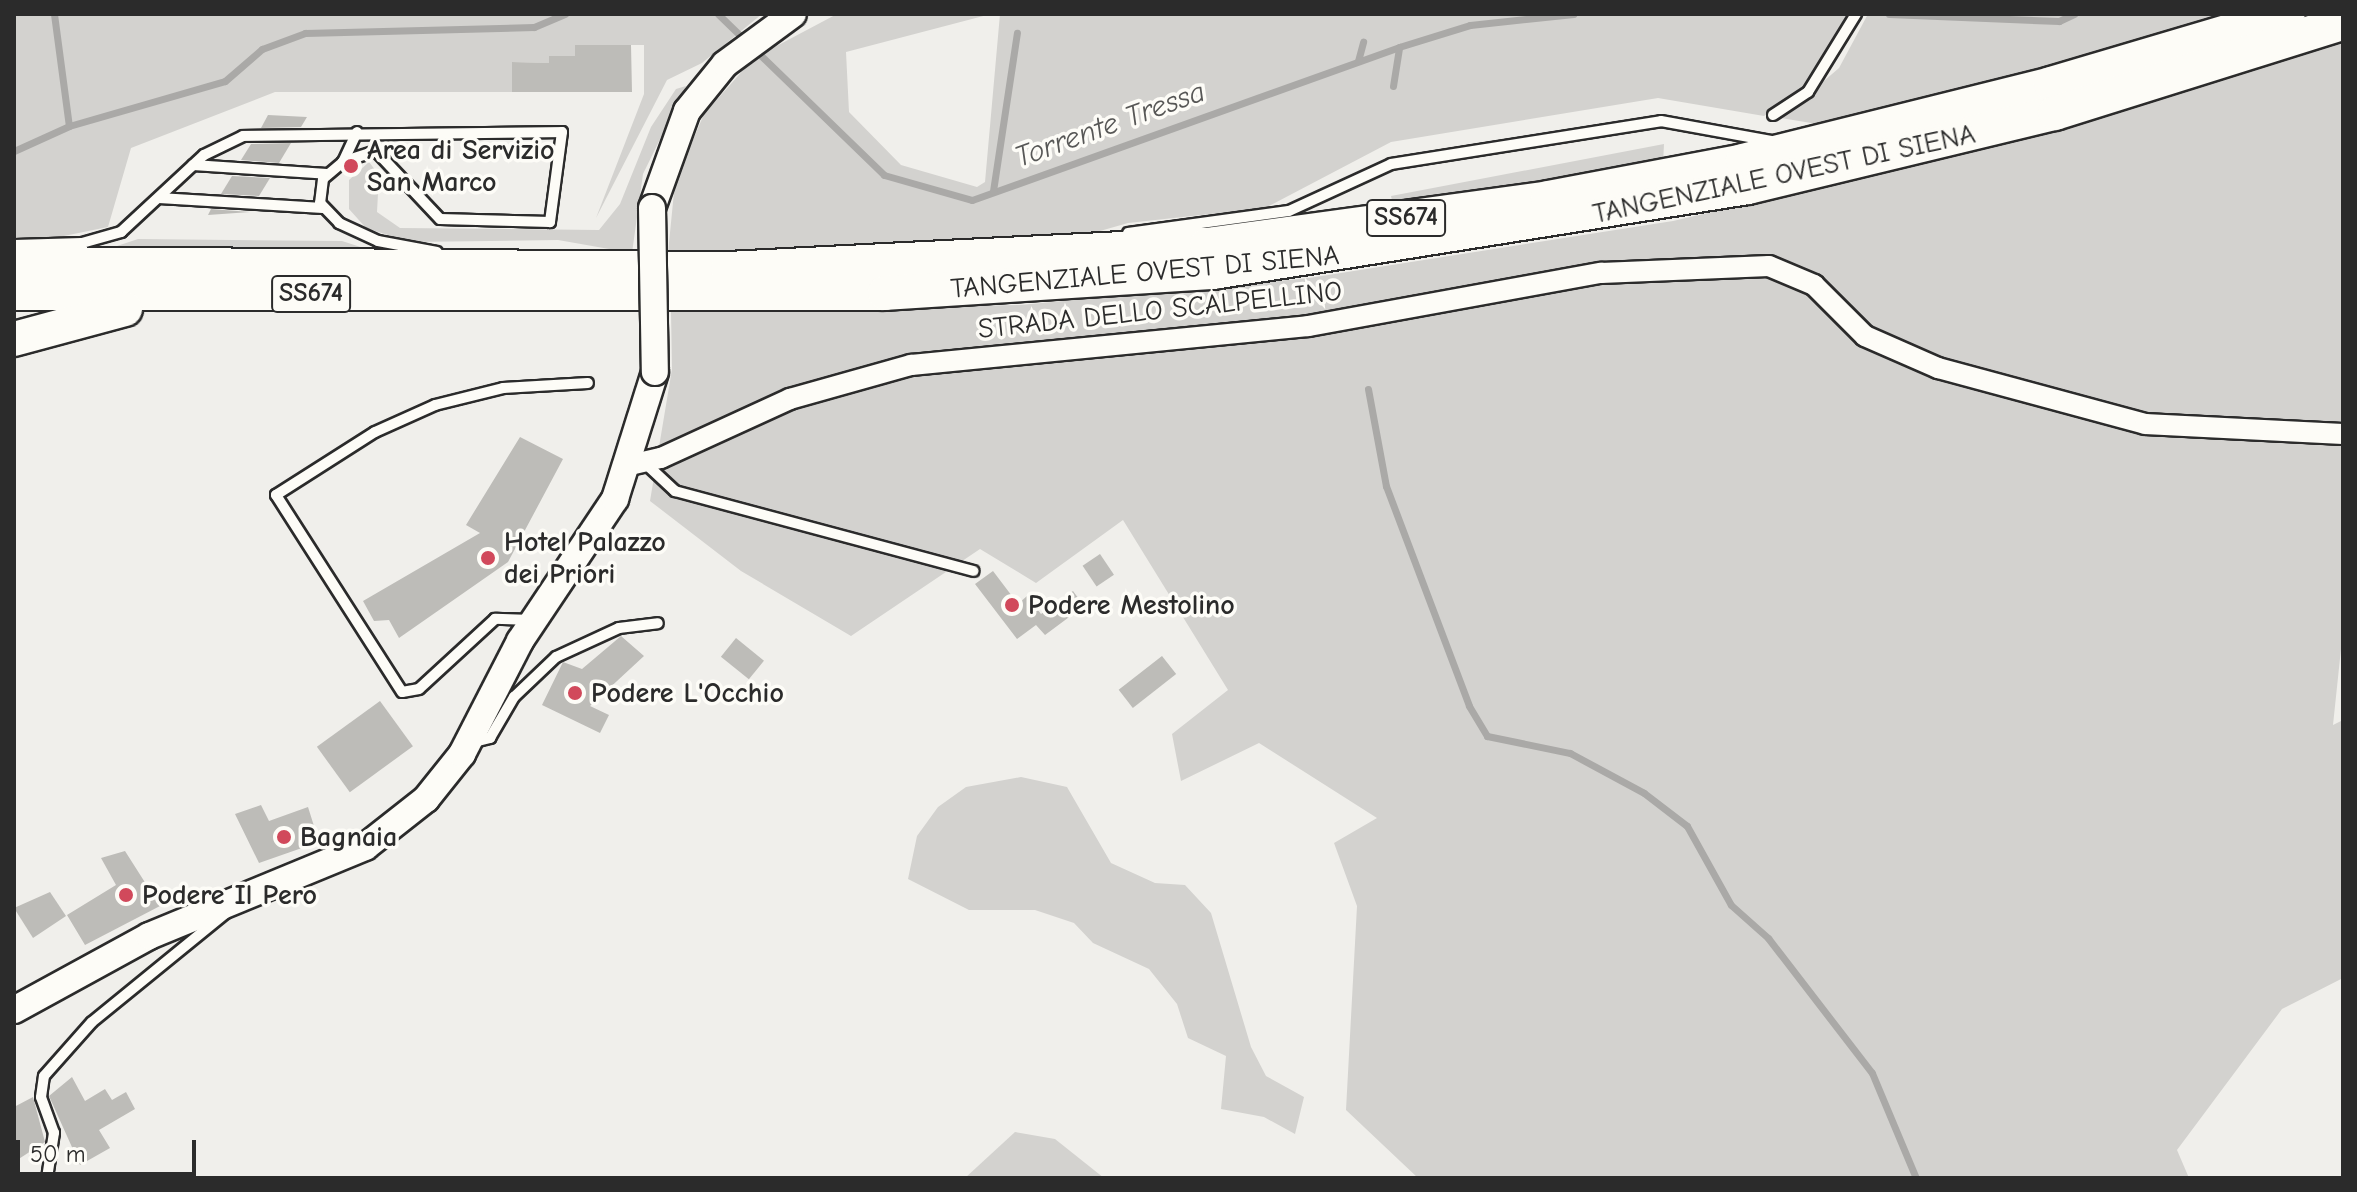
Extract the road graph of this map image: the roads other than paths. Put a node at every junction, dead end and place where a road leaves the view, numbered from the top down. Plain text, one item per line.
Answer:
1 (1856, 14) edge
2 (2288, 14) edge
3 (790, 15) edge
4 (2343, 23) edge
5 (1773, 115) dead end
6 (357, 132) junction
7 (1804, 148) junction
8 (343, 162) junction
9 (193, 165) junction
10 (327, 174) junction
11 (159, 198) junction
12 (323, 208) junction
13 (14, 245) edge
14 (1047, 258) junction
15 (503, 262) junction
16 (14, 264) edge
17 (14, 293) edge
18 (197, 294) junction
19 (14, 339) edge
20 (588, 383) dead end
21 (2343, 434) edge
22 (638, 464) junction
23 (973, 571) dead end
24 (533, 621) junction
25 (658, 623) dead end
26 (468, 743) junction
27 (242, 896) junction
28 (14, 1010) edge
29 (47, 1178) edge

1 - 5 lane
2 - 7 highway, TANGENZIALE OVEST DI SIENA / SS674
3 - 22 street, bridge
4 - 18 highway, TANGENZIALE OVEST DI SIENA / SS674
6 - 8 lane
6 - 8 lane
6 - 9 lane
7 - 14 highway, TANGENZIALE OVEST DI SIENA / SS674
7 - 14 lane
8 - 10 lane
9 - 10 lane
9 - 11 lane
10 - 12 lane
11 - 12 lane
11 - 13 lane
12 - 15 lane
14 - 15 highway, TANGENZIALE OVEST DI SIENA / SS674
15 - 16 highway, TANGENZIALE OVEST DI SIENA / SS674
17 - 18 highway, TANGENZIALE OVEST DI SIENA / SS674
18 - 19 highway
20 - 24 lane
21 - 22 street, STRADA DELLO SCALPELLINO
22 - 23 lane
22 - 24 street
24 - 26 street
25 - 26 lane
26 - 27 street
27 - 28 street
27 - 29 lane

